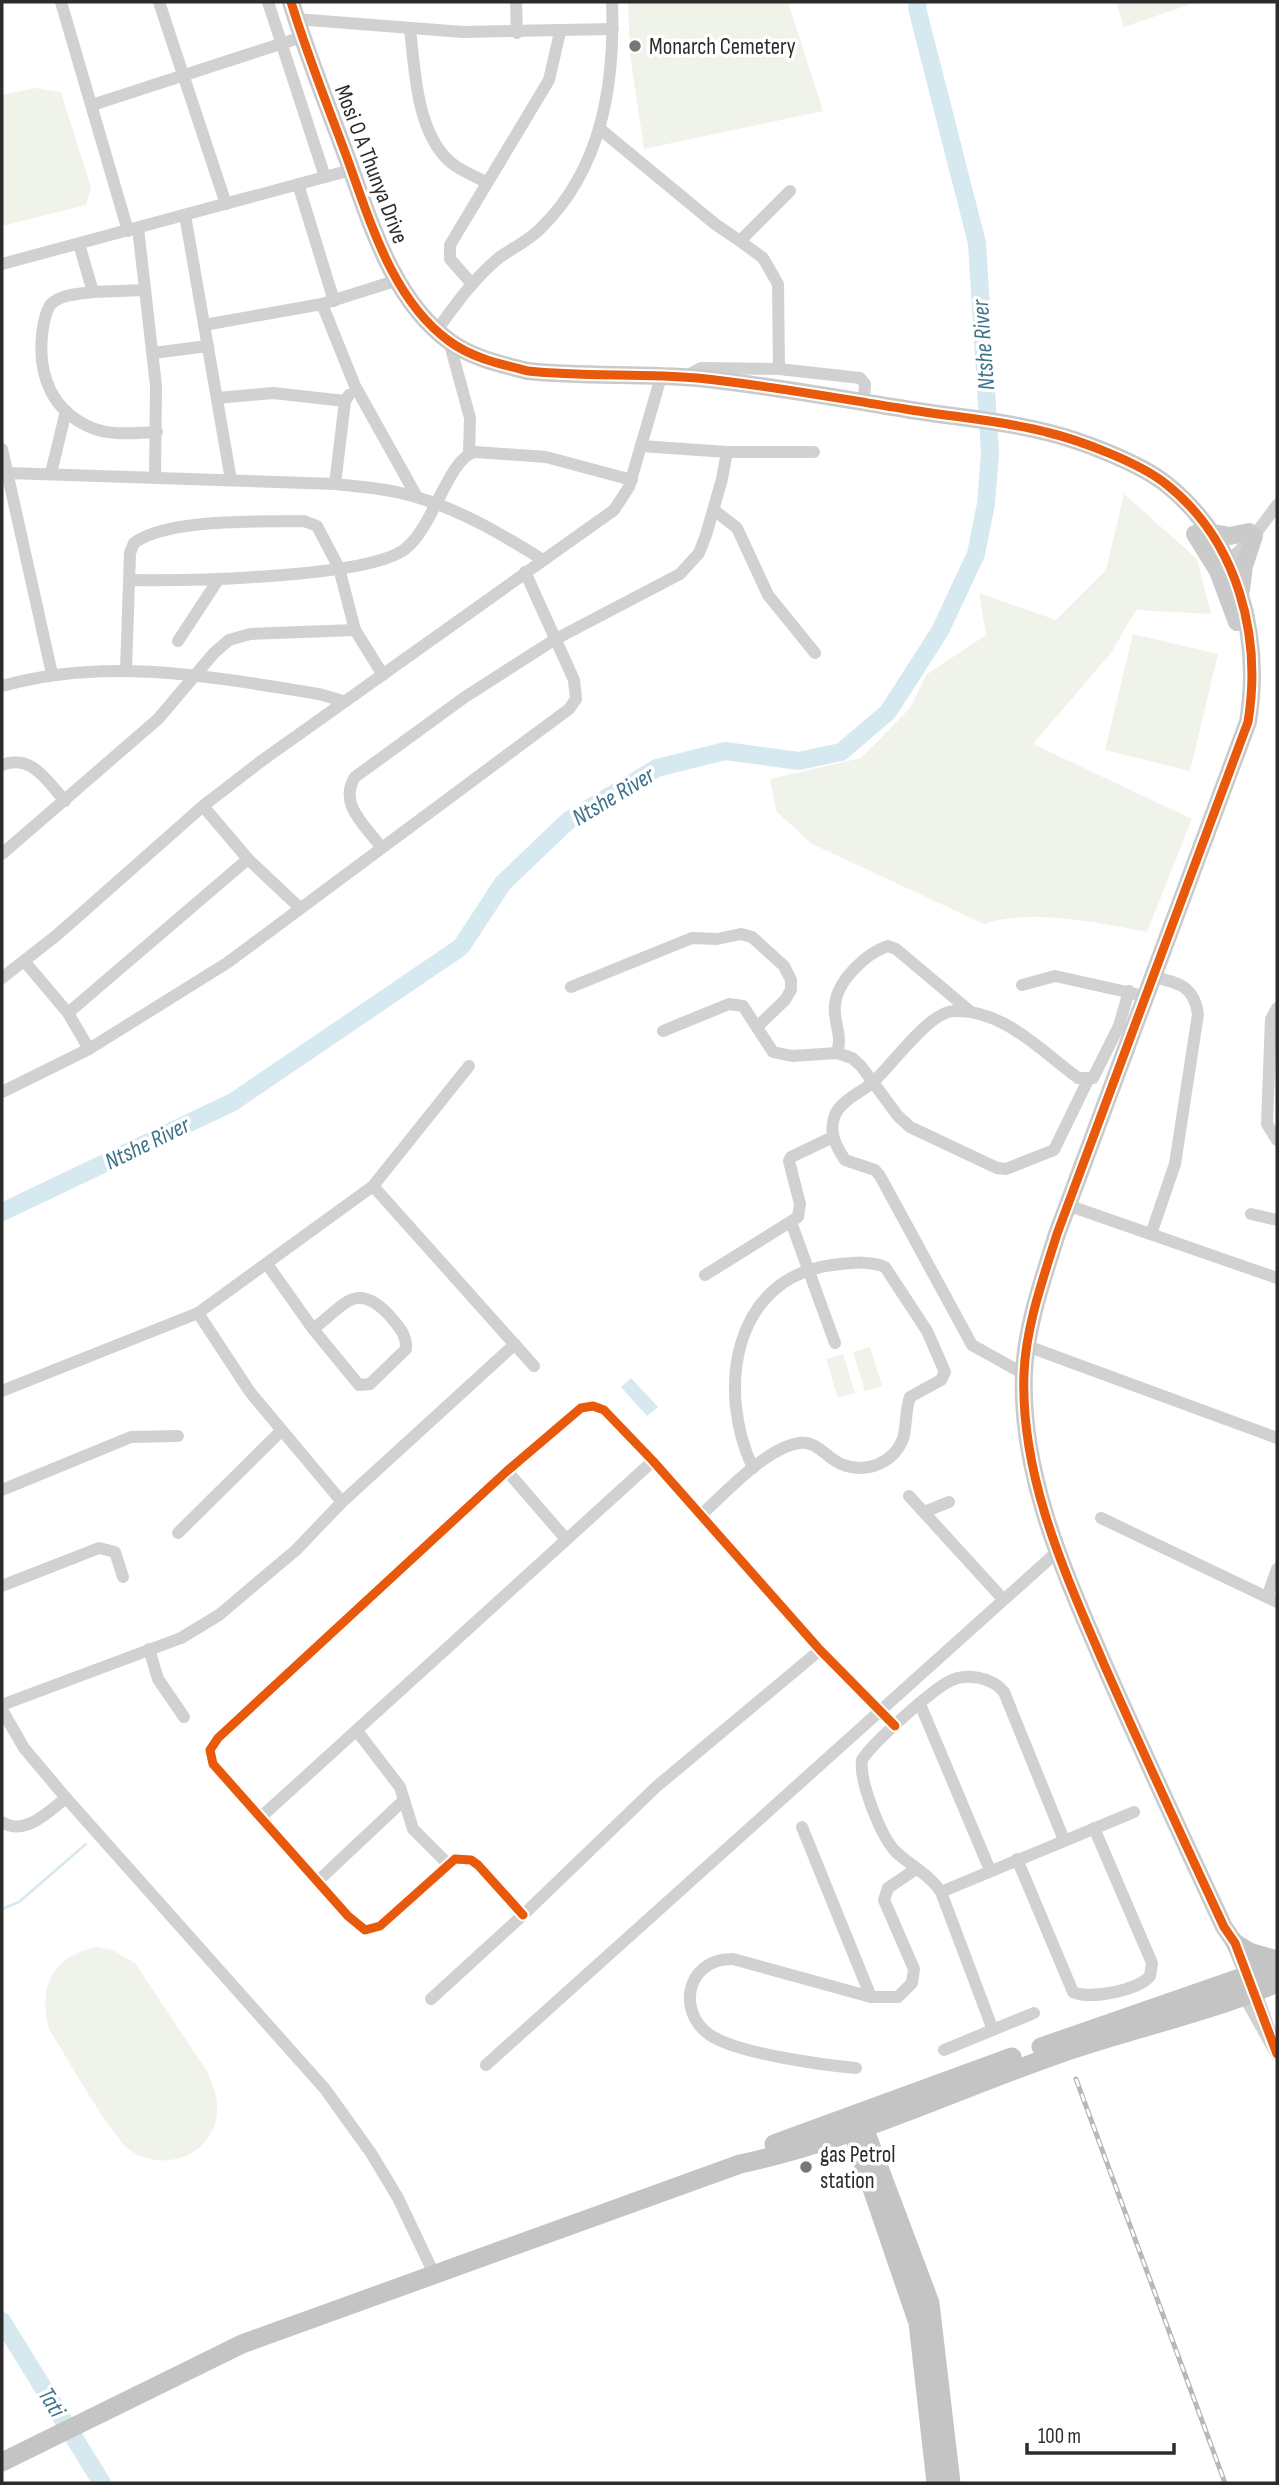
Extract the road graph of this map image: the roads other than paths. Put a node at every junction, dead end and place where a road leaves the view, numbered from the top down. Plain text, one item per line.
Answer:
1 (61, 2) edge
2 (159, 2) edge
3 (268, 2) edge
4 (516, 2) edge
5 (612, 2) edge
6 (294, 10) edge
7 (410, 29) junction
8 (613, 29) junction
9 (560, 32) junction
10 (517, 33) junction
11 (302, 37) junction
12 (283, 44) junction
13 (183, 76) junction
14 (92, 105) junction
15 (600, 129) junction
16 (351, 170) junction
17 (325, 177) junction
18 (486, 181) junction
19 (298, 184) junction
20 (790, 191) dead end
21 (226, 204) junction
22 (185, 215) junction
23 (133, 230) junction
24 (740, 241) junction
25 (79, 244) junction
26 (2, 264) edge
27 (398, 280) junction
28 (472, 284) junction
29 (145, 290) junction
30 (93, 292) junction
31 (328, 303) junction
32 (204, 326) junction
33 (443, 335) junction
34 (208, 346) junction
35 (153, 353) junction
36 (779, 369) junction
37 (661, 377) junction
38 (684, 378) junction
39 (355, 386) junction
40 (217, 398) junction
41 (864, 400) junction
42 (345, 401) junction
43 (66, 411) junction
44 (157, 432) junction
45 (641, 446) junction
46 (2, 450) edge
47 (727, 452) junction
48 (814, 452) dead end
49 (468, 453) junction
50 (1121, 461) junction
51 (8, 473) junction
52 (51, 473) junction
53 (155, 478) junction
54 (231, 480) junction
55 (632, 480) junction
56 (335, 484) junction
57 (417, 497) junction
58 (438, 505) junction
59 (1277, 505) edge
60 (714, 510) junction
61 (8, 511) edge
62 (1277, 525) edge
63 (1257, 529) junction
64 (1208, 532) junction
65 (543, 560) junction
66 (1221, 562) junction
67 (339, 568) junction
68 (525, 572) junction
69 (130, 580) junction
70 (218, 580) junction
71 (1241, 594) junction
72 (355, 630) junction
73 (554, 639) junction
74 (178, 641) dead end
75 (815, 653) dead end
76 (126, 670) junction
77 (52, 674) junction
78 (197, 675) junction
79 (383, 675) junction
80 (3, 683) edge
81 (343, 701) junction
82 (2, 765) edge
83 (1227, 782) junction
84 (65, 801) junction
85 (203, 806) junction
86 (381, 847) junction
87 (2, 854) edge
88 (248, 859) junction
89 (300, 908) junction
90 (25, 962) junction
91 (1153, 977) junction
92 (2, 978) edge
93 (1022, 985) dead end
94 (571, 987) dead end
95 (1129, 991) junction
96 (1146, 998) junction
97 (1277, 1007) edge
98 (971, 1012) junction
99 (68, 1013) junction
100 (757, 1027) junction
101 (663, 1031) dead end
102 (89, 1049) junction
103 (837, 1053) junction
104 (469, 1066) dead end
105 (1274, 1071) edge
106 (1088, 1080) junction
107 (872, 1082) junction
108 (2, 1092) edge
109 (833, 1138) junction
110 (1277, 1140) edge
111 (373, 1186) junction
112 (1067, 1205) junction
113 (1251, 1214) dead end
114 (1277, 1220) edge
115 (791, 1222) junction
116 (1151, 1234) junction
117 (267, 1264) junction
118 (810, 1268) junction
119 (705, 1275) dead end
120 (1277, 1278) edge
121 (198, 1313) junction
122 (313, 1329) junction
123 (835, 1343) dead end
124 (515, 1344) junction
125 (1027, 1346) junction
126 (534, 1366) dead end
127 (1024, 1374) junction
128 (2, 1391) edge
129 (281, 1432) junction
130 (178, 1436) dead end
131 (1277, 1438) edge
132 (653, 1461) junction
133 (753, 1468) junction
134 (507, 1471) junction
135 (2, 1490) edge
136 (909, 1496) dead end
137 (342, 1502) junction
138 (949, 1502) dead end
139 (925, 1513) junction
140 (701, 1516) junction
141 (1101, 1518) dead end
142 (178, 1533) dead end
143 (565, 1538) junction
144 (1056, 1552) junction
145 (1277, 1569) edge
146 (123, 1577) dead end
147 (2, 1587) edge
148 (1003, 1599) junction
149 (1272, 1599) edge
150 (149, 1649) junction
151 (820, 1650) junction
152 (920, 1704) junction
153 (2, 1708) edge
154 (880, 1710) junction
155 (184, 1717) dead end
156 (895, 1726) junction
157 (357, 1731) junction
158 (66, 1798) junction
159 (404, 1800) junction
160 (1134, 1812) dead end
161 (261, 1817) junction
162 (2, 1822) edge
163 (802, 1827) dead end
164 (1094, 1828) junction
165 (1064, 1840) junction
166 (1017, 1858) junction
167 (448, 1864) junction
168 (916, 1869) junction
169 (990, 1870) junction
170 (319, 1880) junction
171 (941, 1892) junction
172 (523, 1915) junction
173 (1230, 1935) junction
174 (1277, 1963) edge
175 (1277, 1983) edge
176 (1247, 1986) junction
177 (872, 1997) junction
178 (430, 1999) dead end
179 (1034, 2012) dead end
180 (993, 2030) junction
181 (944, 2050) dead end
182 (1277, 2055) edge
183 (486, 2065) dead end
184 (856, 2068) dead end
185 (895, 2116) junction
186 (855, 2121) junction
187 (818, 2143) junction
188 (870, 2160) junction
189 (740, 2164) junction
190 (435, 2276) junction
191 (938, 2429) junction
192 (2, 2462) edge
193 (936, 2483) edge
194 (951, 2483) edge

1 - 14 street
2 - 13 street
3 - 12 street
4 - 10 street
5 - 8 street
6 - 7 street
6 - 11 street, Mosi O A Thunya Drive
7 - 10 street
7 - 18 street
8 - 9 street
8 - 15 street
9 - 10 street
9 - 18 street
11 - 12 street
11 - 16 street, Mosi O A Thunya Drive
12 - 13 street
12 - 17 street
13 - 14 street
13 - 21 street
14 - 23 street
15 - 24 street
15 - 28 street
16 - 17 street
16 - 27 street, Mosi O A Thunya Drive
17 - 19 street
18 - 28 street
19 - 21 street
19 - 31 street
20 - 24 street
21 - 22 street
22 - 23 street
22 - 32 street
23 - 25 street
23 - 29 street
24 - 36 street
25 - 26 street
25 - 30 street
27 - 31 street
27 - 33 street, Mosi O A Thunya Drive
28 - 33 street
29 - 30 street
29 - 35 street
30 - 43 street
31 - 32 street
31 - 39 street
32 - 34 street
33 - 37 street
33 - 49 street
34 - 35 street
34 - 40 street
35 - 44 street
36 - 38 street
36 - 41 street
37 - 38 street
37 - 45 street
38 - 41 street
39 - 42 street
39 - 57 street
40 - 42 street
40 - 54 street
41 - 50 street
42 - 56 street
43 - 44 street
43 - 52 street
44 - 53 street
45 - 47 street
45 - 55 street
46 - 51 street
47 - 48 street
47 - 60 street
49 - 55 street
49 - 58 street
50 - 64 street
50 - 66 street
51 - 52 street
51 - 61 street
52 - 53 street
53 - 54 street
54 - 56 street
55 - 65 street
56 - 57 street
57 - 58 street
58 - 65 street
58 - 67 street
59 - 63 street
60 - 73 street
60 - 75 street
61 - 77 street
62 - 63 street
63 - 64 street
63 - 66 street
63 - 71 street
64 - 66 street
65 - 68 street
66 - 71 street
66 - 83 street
67 - 69 street
67 - 70 street
67 - 72 street
68 - 73 street
68 - 79 street
69 - 70 street
69 - 76 street
70 - 74 street
71 - 83 street
72 - 78 street
72 - 79 street
73 - 86 street
73 - 86 street
76 - 77 street
76 - 78 street
77 - 80 street
78 - 81 street
78 - 84 street
79 - 81 street
81 - 85 street
82 - 84 street
83 - 91 street
84 - 87 street
85 - 88 street
85 - 90 street
86 - 89 street
88 - 89 street
88 - 99 street
89 - 102 street
90 - 92 street
90 - 99 street
91 - 96 street
91 - 116 street
93 - 95 street
94 - 100 street
95 - 96 street
95 - 106 street
96 - 112 street
97 - 105 street
98 - 103 street
98 - 106 street
98 - 107 street
99 - 102 street
100 - 101 street
100 - 103 street
102 - 108 street
103 - 107 street
104 - 111 street
105 - 110 street
106 - 107 street
107 - 109 street
109 - 115 street
109 - 127 street
111 - 117 street
111 - 124 street
112 - 116 street
112 - 125 street
113 - 114 street
115 - 118 street
115 - 119 street
116 - 120 street
117 - 121 street
117 - 122 street
118 - 123 street
118 - 133 street
118 - 133 street
121 - 128 street
121 - 129 street
122 - 122 street
124 - 126 street
124 - 137 street
125 - 127 street
125 - 131 street
127 - 144 street
129 - 137 street
129 - 142 street
130 - 135 street
132 - 134 street
132 - 140 street
132 - 143 street
133 - 140 street
134 - 143 street
134 - 161 street
136 - 139 street
137 - 150 street
138 - 139 street
139 - 148 street
140 - 151 street
141 - 149 street
143 - 157 street
144 - 148 street
144 - 173 street
145 - 149 street
146 - 147 street
148 - 154 street
150 - 153 street
150 - 155 street
151 - 154 street
151 - 172 street
152 - 156 street
152 - 165 street
152 - 169 street
153 - 158 street
154 - 156 street
154 - 183 street
156 - 168 street
157 - 159 street
157 - 161 street
158 - 162 street
158 - 190 street
159 - 167 street
159 - 170 street
160 - 164 street
161 - 170 street
163 - 177 street
164 - 165 street
164 - 166 street
165 - 166 street
166 - 169 street
167 - 170 street
167 - 172 street
168 - 171 street
168 - 177 street
169 - 171 street
171 - 180 street
172 - 178 street
173 - 174 main road
173 - 176 street
174 - 176 main road
175 - 176 main road
176 - 182 street
176 - 185 main road
176 - 186 main road
177 - 184 street
179 - 180 street
180 - 181 street
185 - 186 main road
185 - 188 main road
186 - 187 main road
186 - 188 main road
186 - 189 main road
187 - 188 main road
187 - 189 main road
188 - 191 main road
189 - 190 main road
190 - 192 main road
191 - 193 main road
191 - 194 main road

